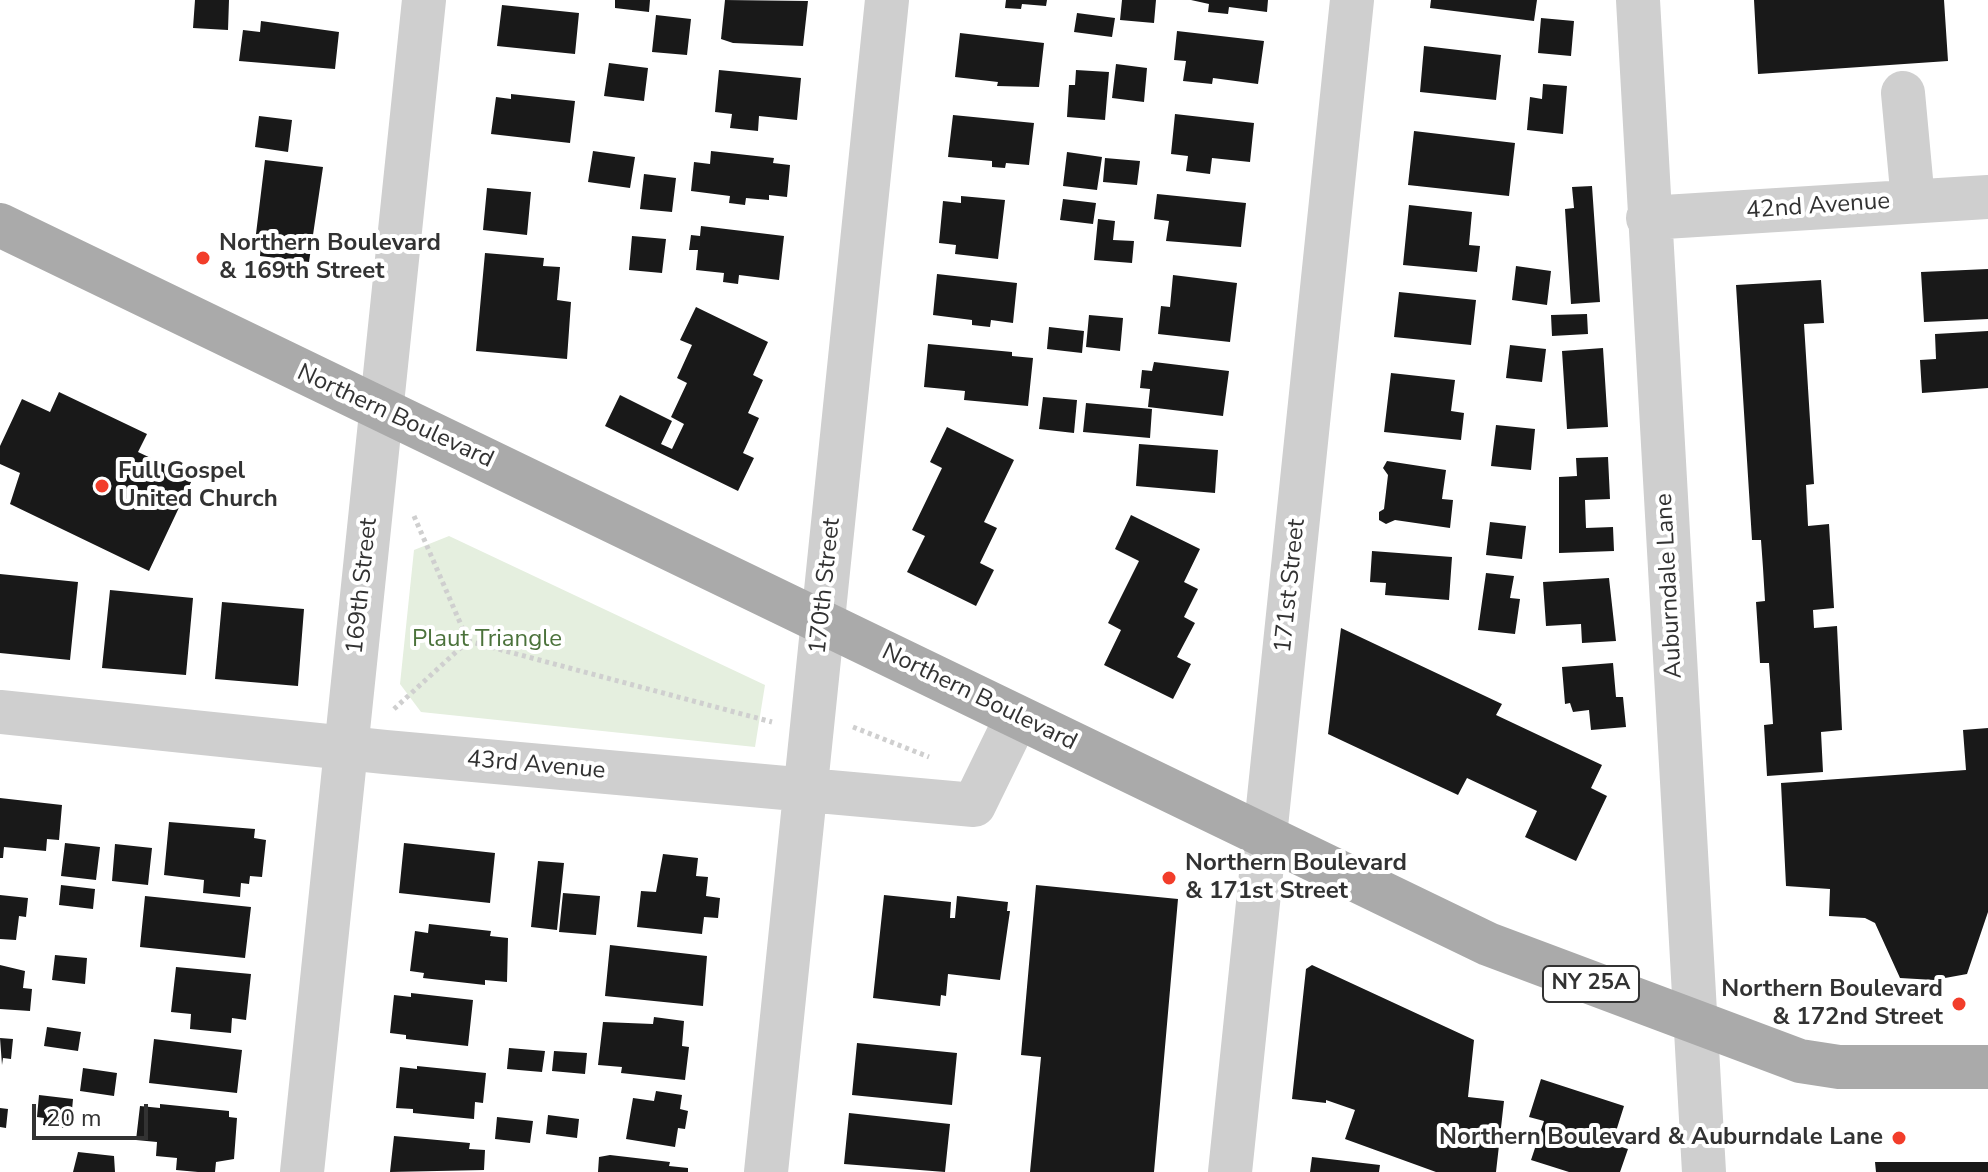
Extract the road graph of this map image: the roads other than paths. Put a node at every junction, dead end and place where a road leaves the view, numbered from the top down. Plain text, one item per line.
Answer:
1 (424, 0) edge
2 (887, 0) edge
3 (1352, 0) edge
4 (1638, 0) edge
5 (1903, 93) dead end
6 (1988, 197) edge
7 (1913, 201) junction
8 (1648, 218) junction
9 (0, 225) edge
10 (381, 409) junction
11 (822, 623) junction
12 (0, 712) edge
13 (1017, 717) junction
14 (346, 748) junction
15 (806, 791) junction
16 (1265, 837) junction
17 (1695, 1024) junction
18 (1988, 1067) edge
19 (302, 1172) edge
20 (766, 1172) edge
21 (1230, 1172) edge
22 (1704, 1172) edge

1 - 10 street, 169th Street
2 - 11 street, 170th Street
3 - 16 street, 171st Street
4 - 8 street, Auburndale Lane
5 - 7 street
6 - 7 street, 42nd Avenue
7 - 8 street, 42nd Avenue
8 - 17 street, Auburndale Lane
9 - 10 main road, Northern Boulevard
10 - 11 main road, Northern Boulevard
10 - 14 street, 169th Street
11 - 13 main road, Northern Boulevard
11 - 15 street, 170th Street
12 - 14 street, 43rd Avenue
13 - 15 street, 43rd Avenue
13 - 16 main road, Northern Boulevard
14 - 15 street, 43rd Avenue
14 - 19 street, 169th Street
15 - 20 street, 170th Street
16 - 17 main road, Northern Boulevard / NY 25A
16 - 21 street, 171st Street
17 - 18 main road, Northern Boulevard / NY 25A
17 - 22 street, Auburndale Lane

